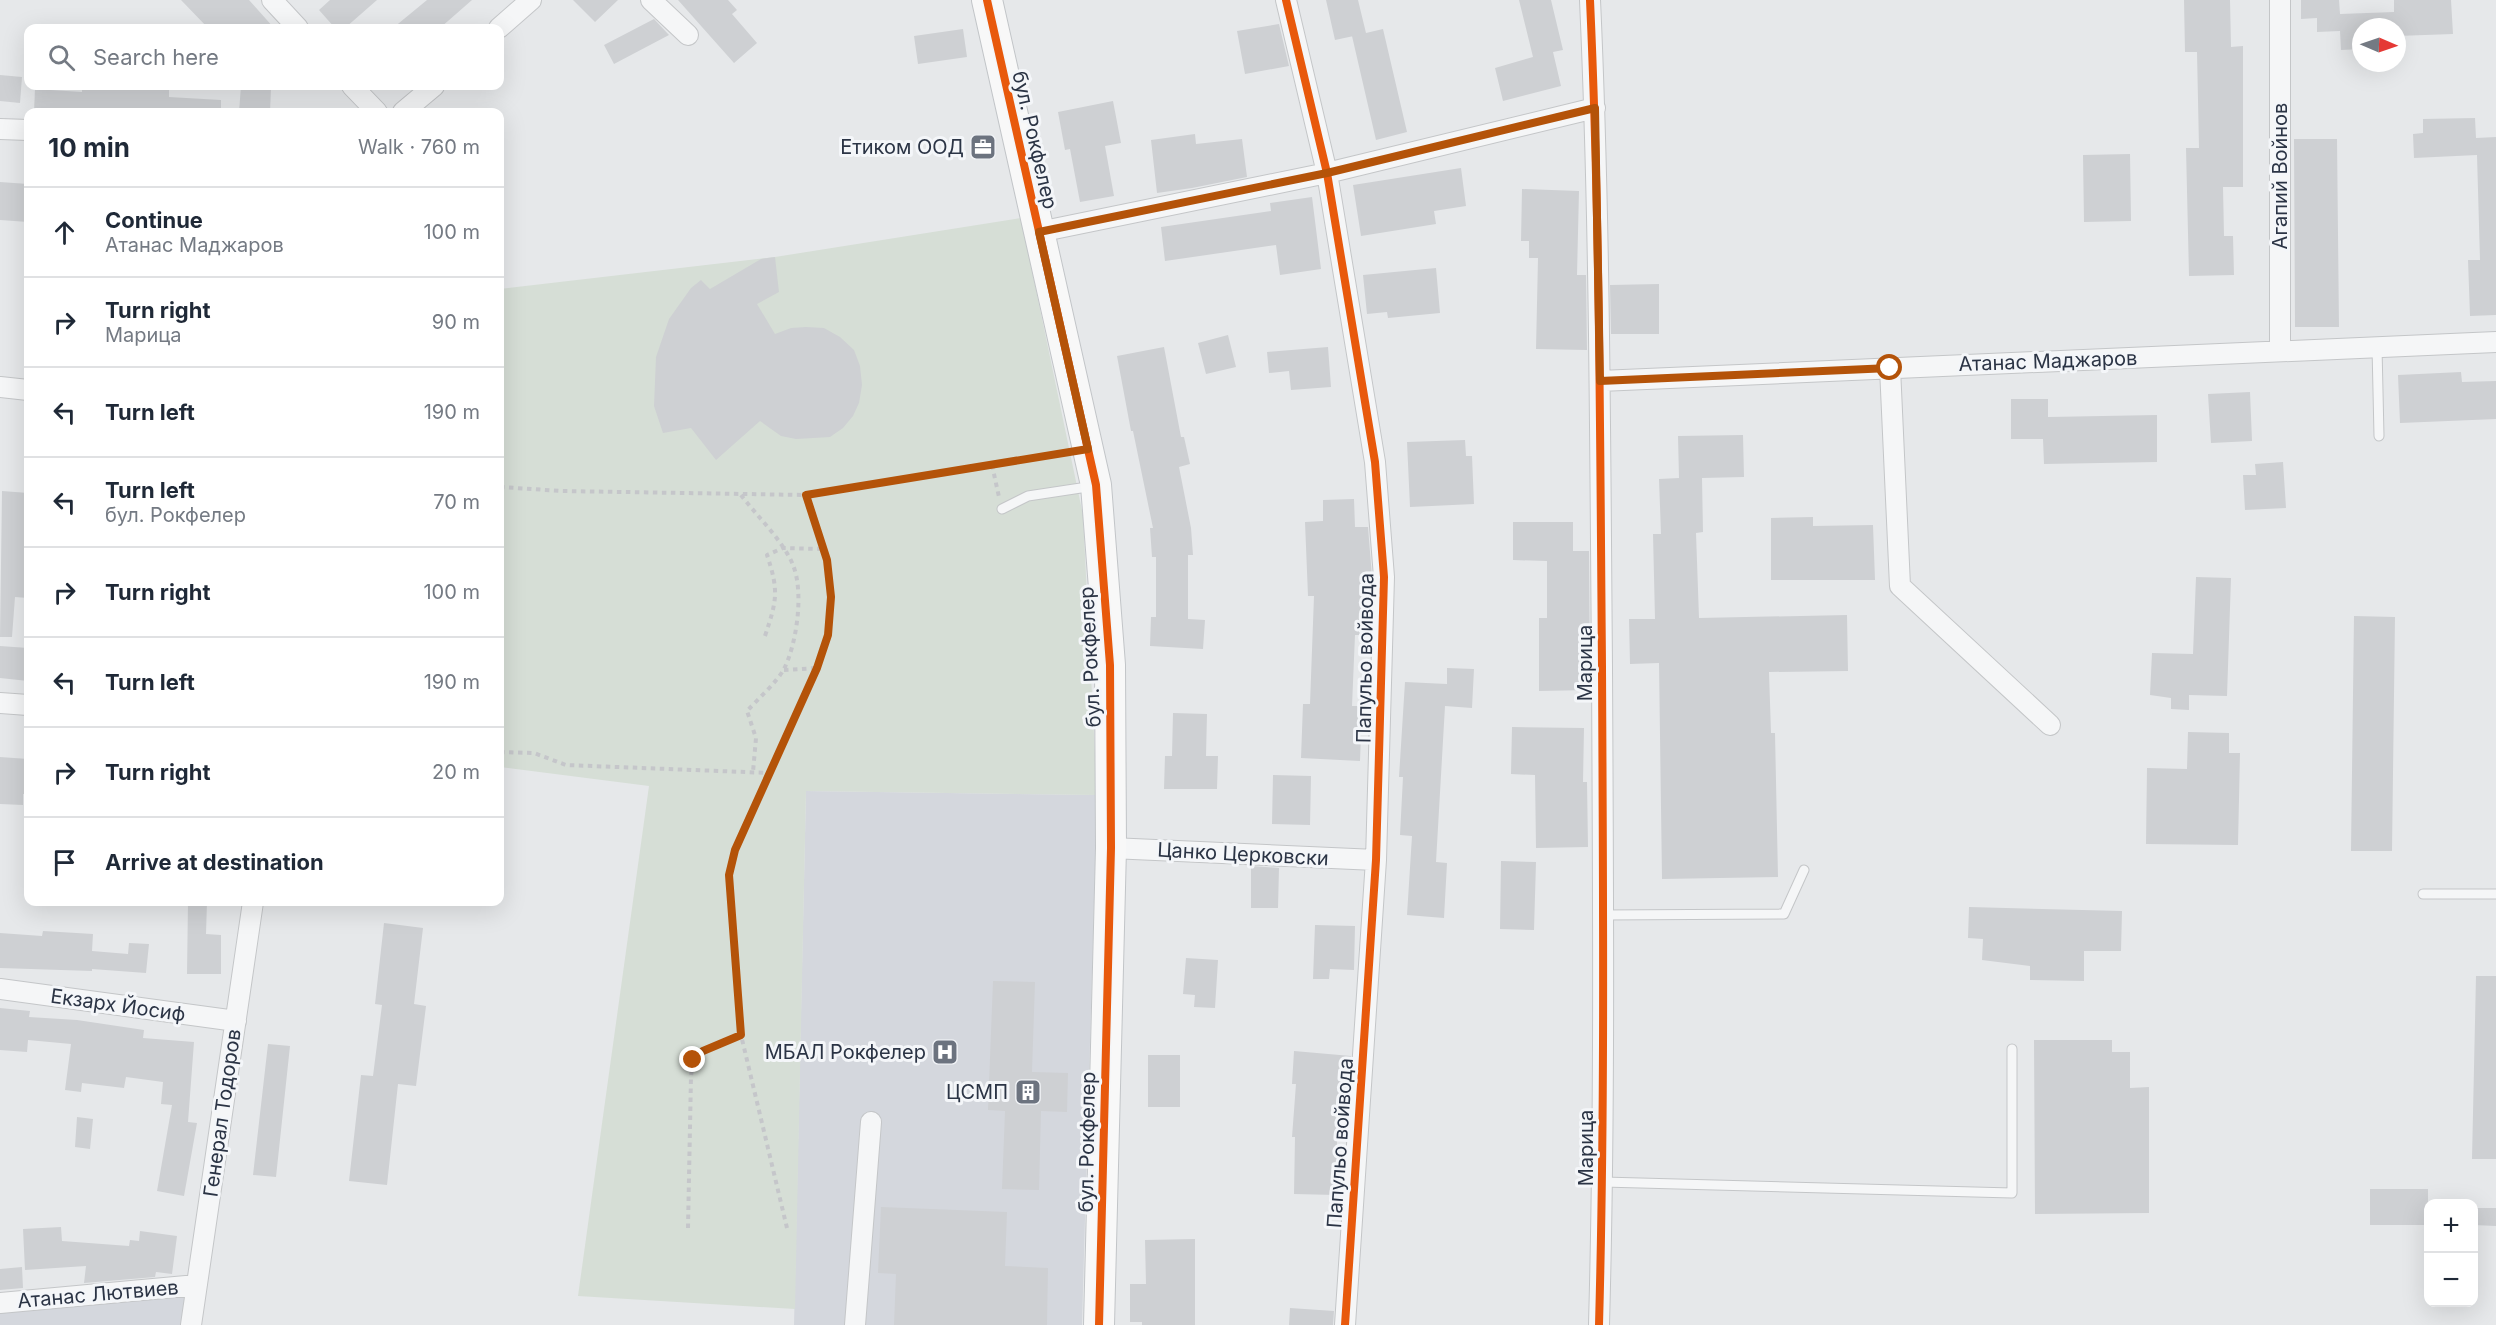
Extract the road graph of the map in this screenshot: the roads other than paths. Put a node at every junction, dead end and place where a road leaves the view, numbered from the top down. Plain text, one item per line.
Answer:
1 (272, 0) edge
2 (531, 0) edge
3 (651, 0) edge
4 (987, 0) edge
5 (1286, 0) edge
6 (1590, 0) edge
7 (2280, 0) edge
8 (294, 24) edge
9 (503, 24) edge
10 (687, 36) dead end
11 (356, 90) edge
12 (429, 90) edge
13 (373, 108) edge
14 (409, 108) edge
15 (1595, 108) junction
16 (0, 129) edge
17 (24, 130) edge
18 (1327, 173) junction
19 (1039, 232) junction
20 (2496, 342) edge
21 (2377, 347) junction
22 (2280, 351) junction
23 (1890, 368) junction
24 (1600, 381) junction
25 (0, 387) edge
26 (24, 390) edge
27 (2379, 436) dead end
28 (1096, 485) junction
29 (1002, 509) road end
30 (0, 703) edge
31 (24, 705) edge
32 (2050, 725) dead end
33 (1111, 848) junction
34 (1376, 860) junction
35 (1804, 870) dead end
36 (2423, 894) dead end
37 (2496, 894) edge
38 (252, 906) edge
39 (1603, 915) junction
40 (0, 989) edge
41 (236, 1021) junction
42 (2012, 1049) dead end
43 (871, 1122) dead end
44 (1603, 1182) junction
45 (197, 1285) junction
46 (0, 1303) edge
47 (191, 1325) edge
48 (855, 1325) edge
49 (1100, 1325) edge
50 (1345, 1325) edge
51 (1599, 1325) edge

1 - 8 street
2 - 9 street
3 - 10 street
4 - 19 main road, бул. Рокфелер
5 - 18 street, Папульо войвода
6 - 15 street, Марица
7 - 22 street, Агапий Войнов
11 - 13 street
12 - 14 street
15 - 18 street
15 - 24 street, Марица
16 - 17 street
18 - 19 street
18 - 34 street, Папульо войвода
19 - 28 main road, бул. Рокфелер
20 - 21 street, Атанас Маджаров
21 - 22 street, Атанас Маджаров
21 - 27 lane
22 - 23 street, Атанас Маджаров
23 - 24 street, Атанас Маджаров
23 - 32 street
24 - 39 street, Марица
25 - 26 street
28 - 29 lane
28 - 33 main road, бул. Рокфелер
30 - 31 street
33 - 34 street, Цанко Церковски
33 - 49 main road, бул. Рокфелер
34 - 50 street, Папульо войвода
35 - 39 lane
36 - 37 lane
38 - 41 street, Генерал Тодоров
39 - 44 street, Марица
40 - 41 street, Екзарх Йосиф
41 - 45 street, Генерал Тодоров
42 - 44 lane
43 - 48 street
44 - 51 street, Марица
45 - 46 street, Атанас Лютвиев
45 - 47 street, Генерал Тодоров

